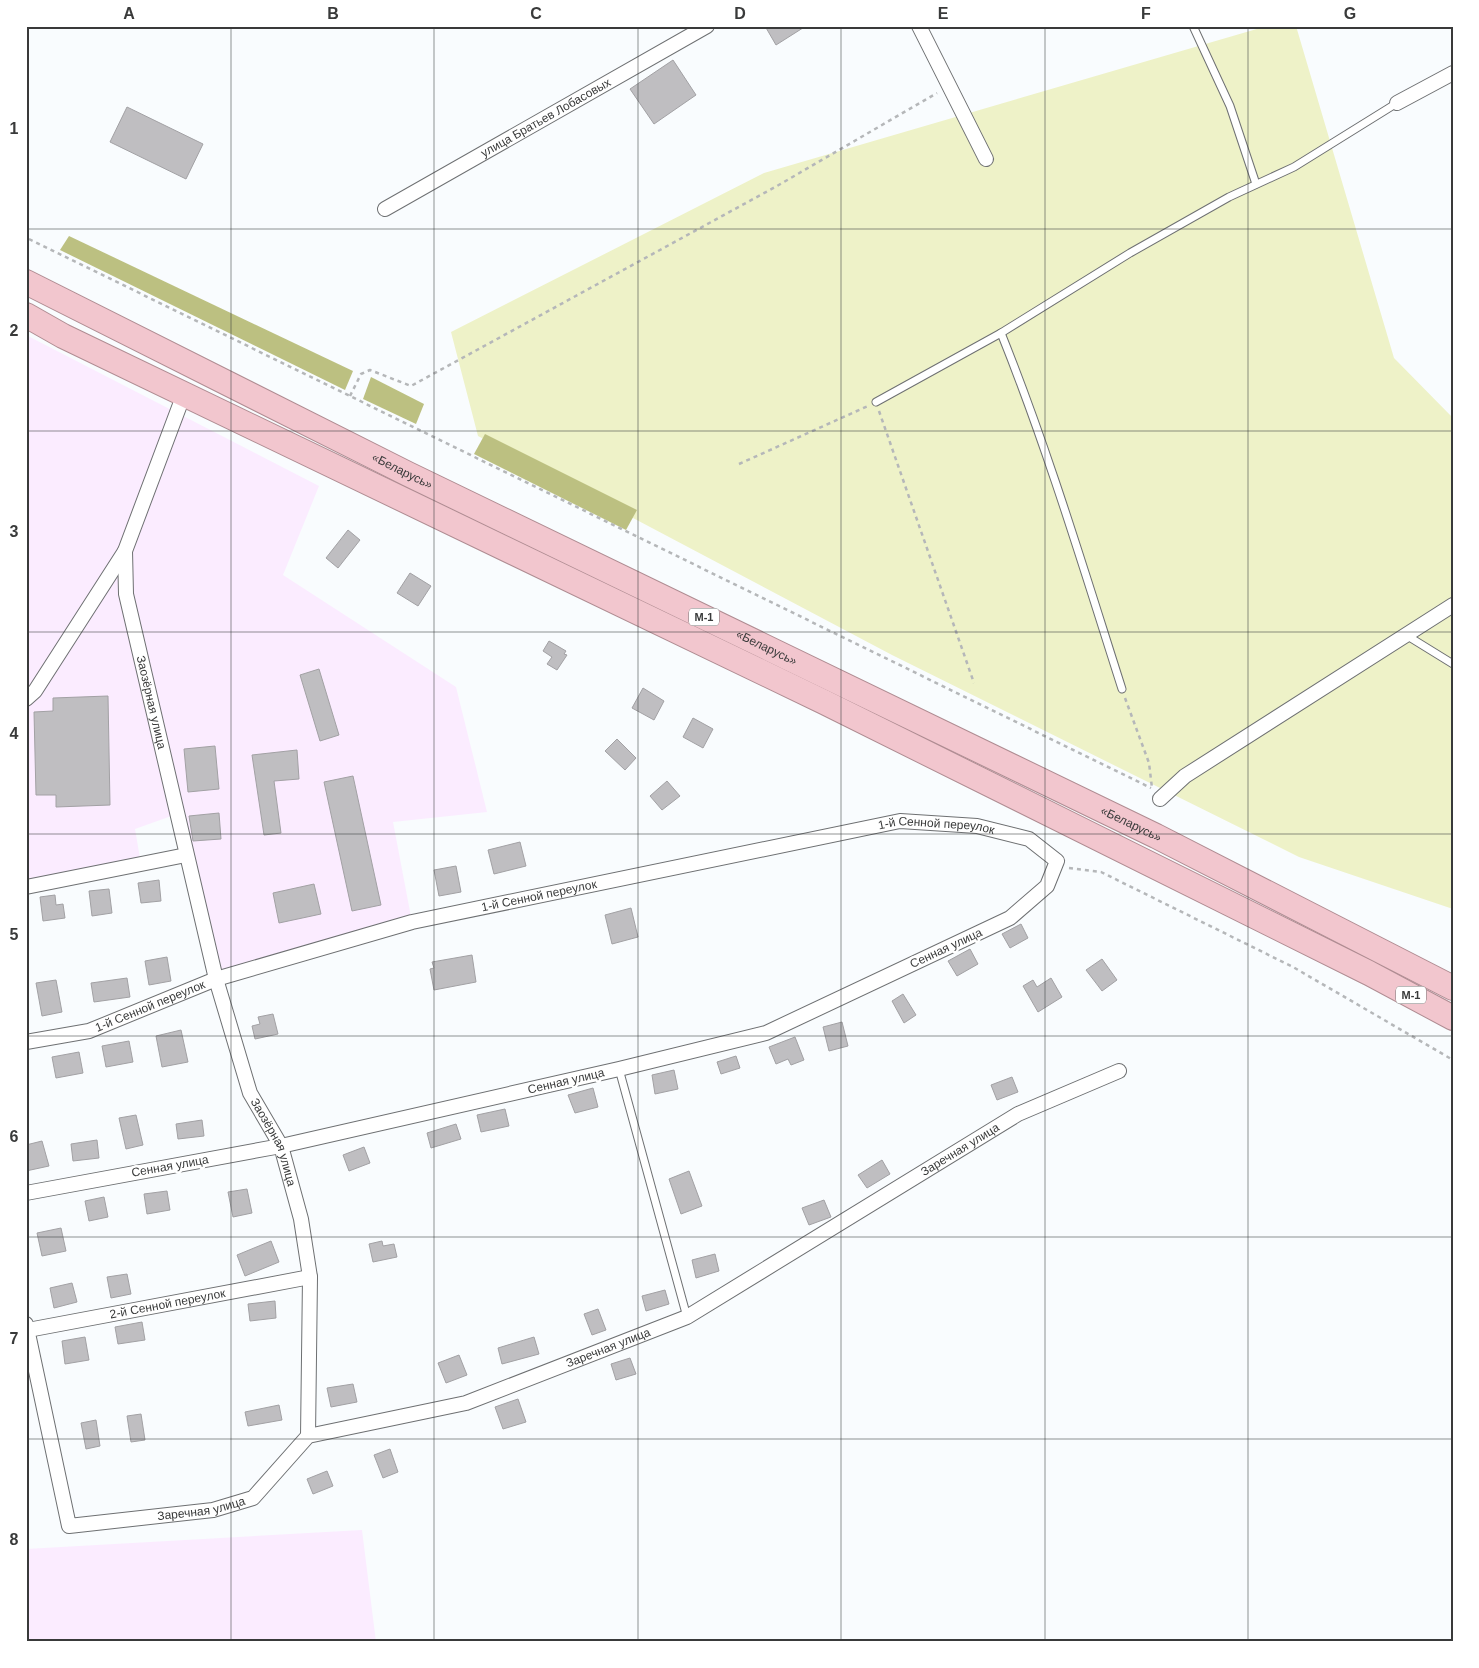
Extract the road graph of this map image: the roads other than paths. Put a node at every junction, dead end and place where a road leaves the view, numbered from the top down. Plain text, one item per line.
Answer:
1 (707, 26) edge
2 (919, 26) edge
3 (1193, 26) edge
4 (1453, 73) edge
5 (1397, 103) joint
6 (986, 159) dead end
7 (1256, 184) junction
8 (385, 209) dead end
9 (26, 282) edge
10 (26, 315) edge
11 (1001, 333) junction
12 (184, 394) junction
13 (876, 402) road end
14 (125, 551) junction
15 (1453, 605) edge
16 (1406, 635) junction
17 (1453, 664) edge
18 (1122, 690) road end
19 (26, 698) edge
20 (1156, 794) road end
21 (186, 855) junction
22 (1056, 864) joint
23 (26, 887) edge
24 (216, 980) junction
25 (1453, 988) edge
26 (1453, 1018) edge
27 (26, 1042) edge
28 (619, 1069) junction
29 (1119, 1071) dead end
30 (281, 1146) junction
31 (26, 1193) edge
32 (310, 1277) junction
33 (687, 1317) junction
34 (27, 1327) edge
35 (308, 1436) junction
36 (69, 1526) joint

1 - 8 street, улица Братьев Лобасовых
2 - 6 street
3 - 7 lane
4 - 5 street
5 - 7 lane
7 - 11 lane
9 - 25 highway, «Беларусь» / М-1
10 - 12 highway, «Беларусь» / М-1
11 - 13 lane
11 - 18 lane
12 - 14 street, Заозёрная улица
12 - 26 highway, «Беларусь» / М-1
14 - 19 street, Заозёрная улица
14 - 21 street, Заозёрная улица
15 - 16 street
16 - 17 lane
16 - 20 street
21 - 23 street
21 - 24 street, Заозёрная улица
22 - 24 street, 1-й Сенной переулок
22 - 28 street, Сенная улица
24 - 27 street, 1-й Сенной переулок
24 - 30 street, Заозёрная улица
28 - 30 street, Сенная улица
28 - 33 lane
29 - 33 street, Заречная улица
30 - 31 street, Сенная улица
30 - 32 street, Заозёрная улица
32 - 34 street, 2-й Сенной переулок
32 - 35 street, Заозёрная улица
33 - 35 street, Заречная улица
34 - 36 street, 2-й Сенной переулок
35 - 36 street, Заречная улица

